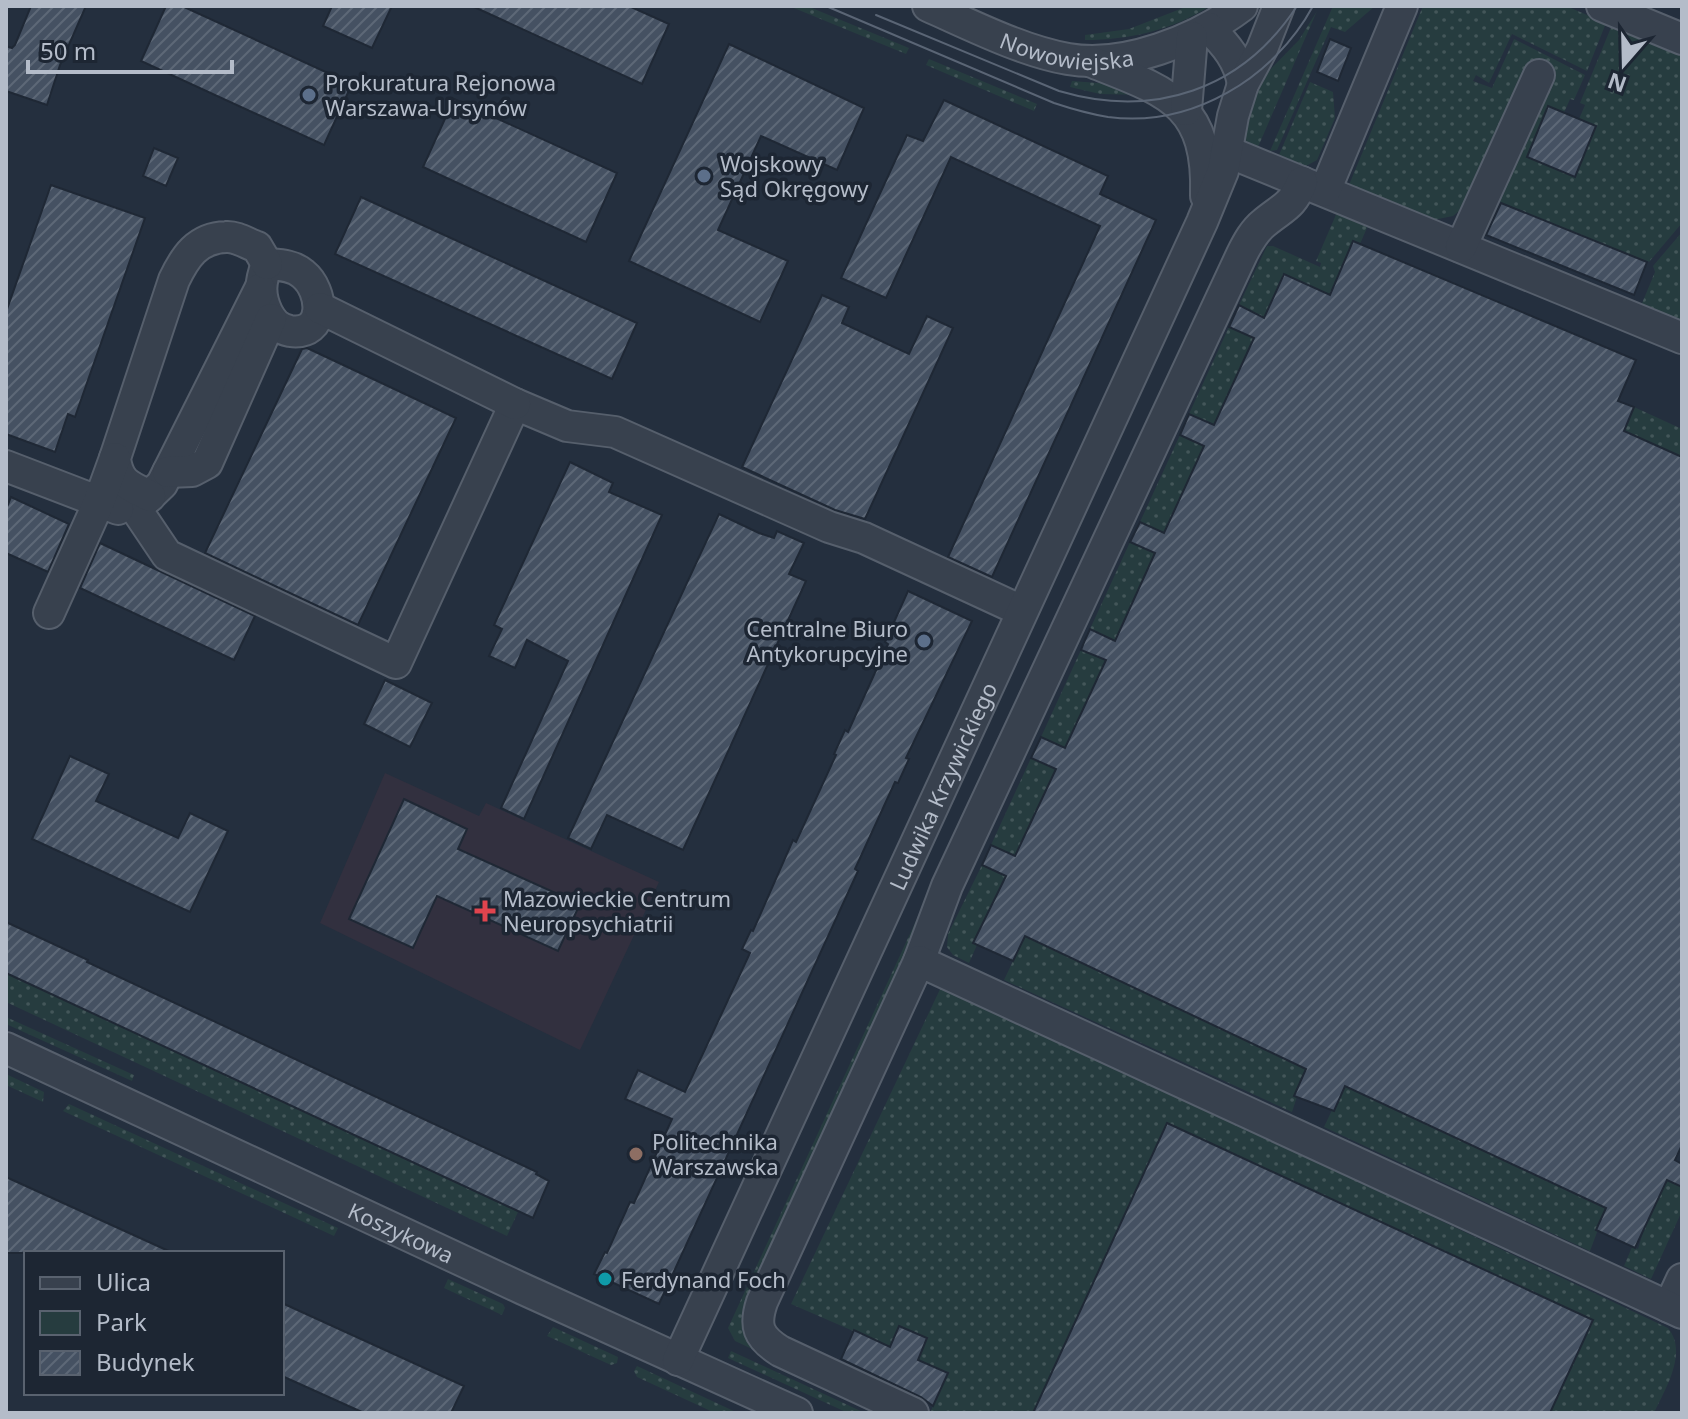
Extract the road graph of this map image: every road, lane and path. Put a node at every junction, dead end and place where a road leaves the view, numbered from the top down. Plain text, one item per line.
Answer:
1 (928, 6) edge
2 (1242, 6) edge
3 (1279, 6) edge
4 (1402, 6) edge
5 (1602, 6) edge
6 (1201, 33) junction
7 (1682, 39) edge
8 (1086, 60) junction
9 (1539, 75) dead end
10 (1243, 84) junction
11 (1186, 110) junction
12 (1226, 151) junction
13 (1314, 187) junction
14 (1206, 210) junction
15 (1461, 247) junction
16 (263, 277) junction
17 (317, 316) junction
18 (271, 319) junction
19 (1682, 338) edge
20 (512, 411) junction
21 (115, 458) junction
22 (6, 466) edge
23 (151, 492) junction
24 (99, 502) junction
25 (1022, 611) junction
26 (49, 613) dead end
27 (919, 961) junction
28 (6, 1048) edge
29 (1678, 1300) edge
30 (678, 1360) junction
31 (797, 1413) edge
32 (913, 1413) edge

1 - 8 street, Nowowiejska
2 - 6 street
3 - 10 street, Ludwika Krzywickiego
4 - 13 street
5 - 7 street
6 - 8 street, Nowowiejska
6 - 10 street
6 - 11 street
8 - 11 street
9 - 15 street
10 - 12 street, Ludwika Krzywickiego
11 - 14 street, Ludwika Krzywickiego
12 - 13 street
12 - 14 street, Ludwika Krzywickiego
13 - 15 street
13 - 27 street
14 - 25 street, Ludwika Krzywickiego
15 - 19 street
16 - 17 street
16 - 18 street
16 - 21 street
16 - 23 street
17 - 18 street
17 - 20 street
18 - 23 street
20 - 23 street
20 - 25 street
21 - 23 street
21 - 24 street
22 - 24 street
23 - 24 street
24 - 26 street
25 - 30 street, Ludwika Krzywickiego
27 - 29 street
27 - 32 street
28 - 30 street, Koszykowa
30 - 31 street, Koszykowa

